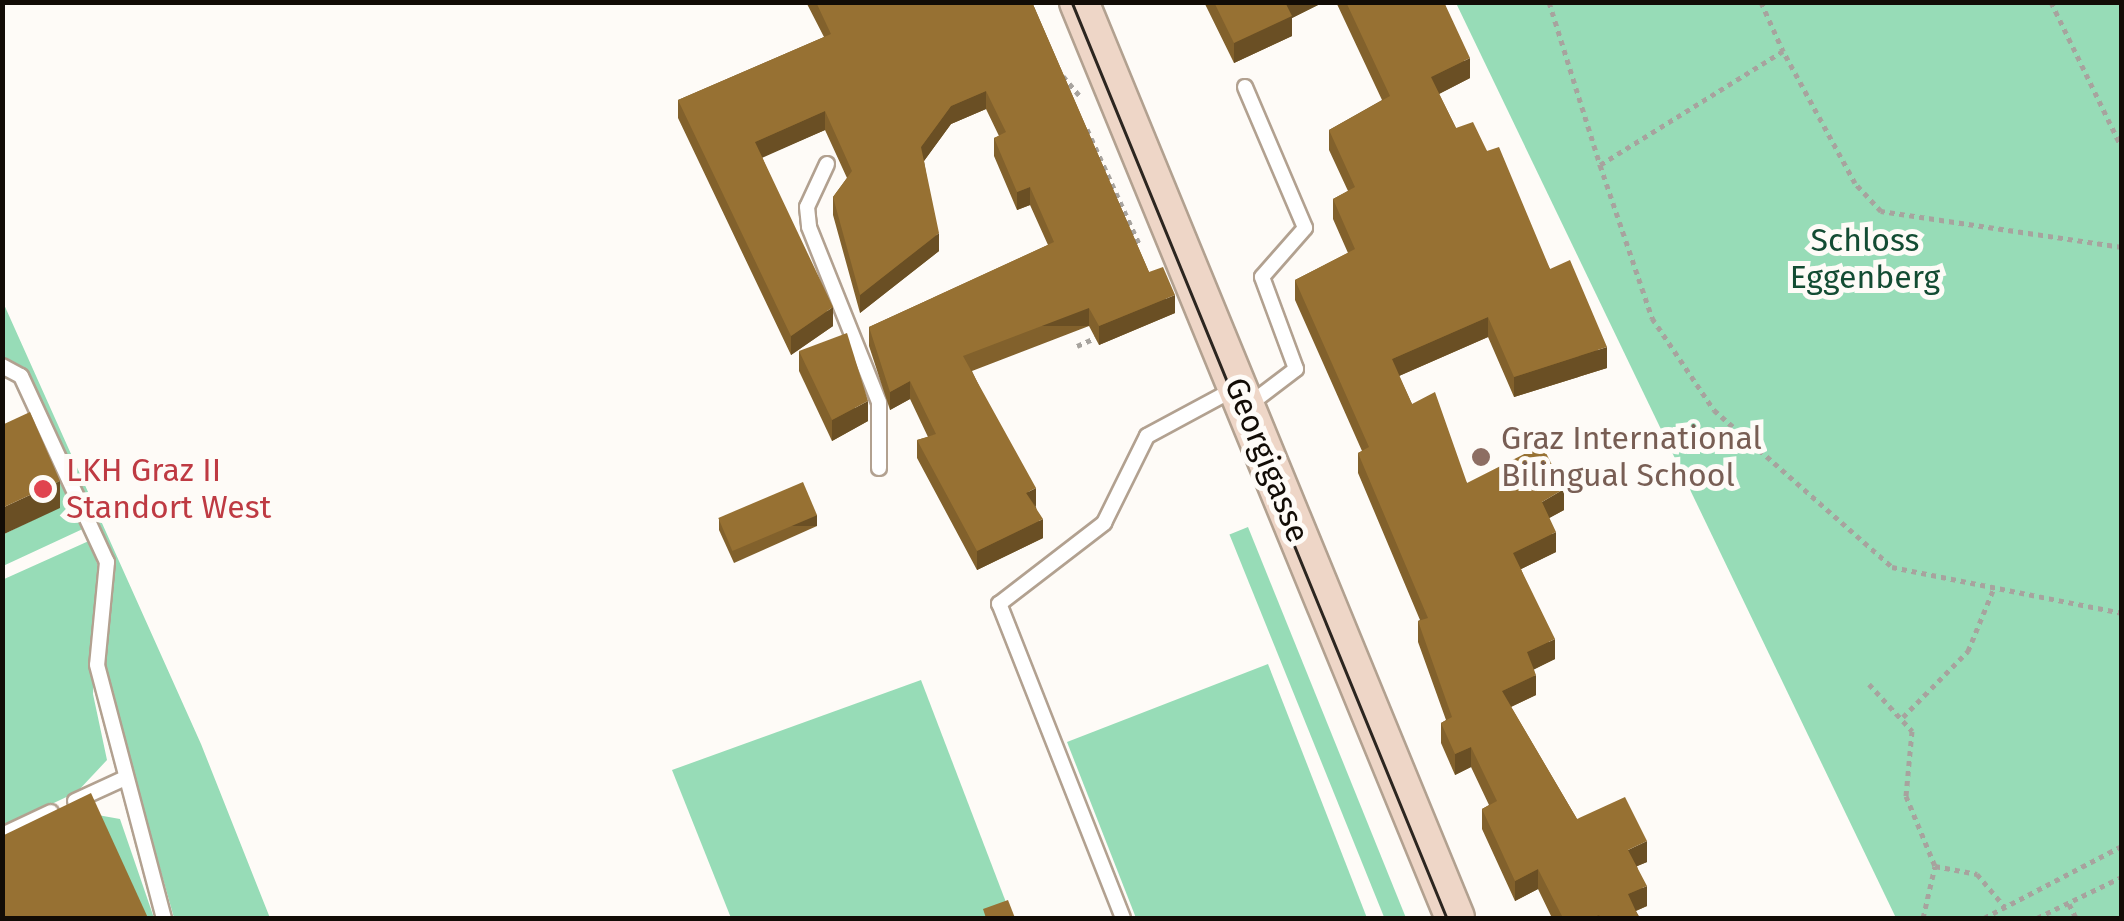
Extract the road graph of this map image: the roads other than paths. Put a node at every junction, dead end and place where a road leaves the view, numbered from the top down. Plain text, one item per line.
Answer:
1 (1078, 2) edge
2 (1244, 87) dead end
3 (827, 164) dead end
4 (2, 366) edge
5 (1241, 398) junction
6 (879, 468) dead end
7 (125, 778) junction
8 (2, 835) edge
9 (164, 918) edge
10 (1123, 918) edge
11 (1455, 918) edge

1 - 5 main road, Georgigasse
2 - 5 lane
3 - 6 lane
4 - 7 lane
5 - 10 lane
5 - 11 main road, Georgigasse
7 - 8 lane
7 - 9 lane

